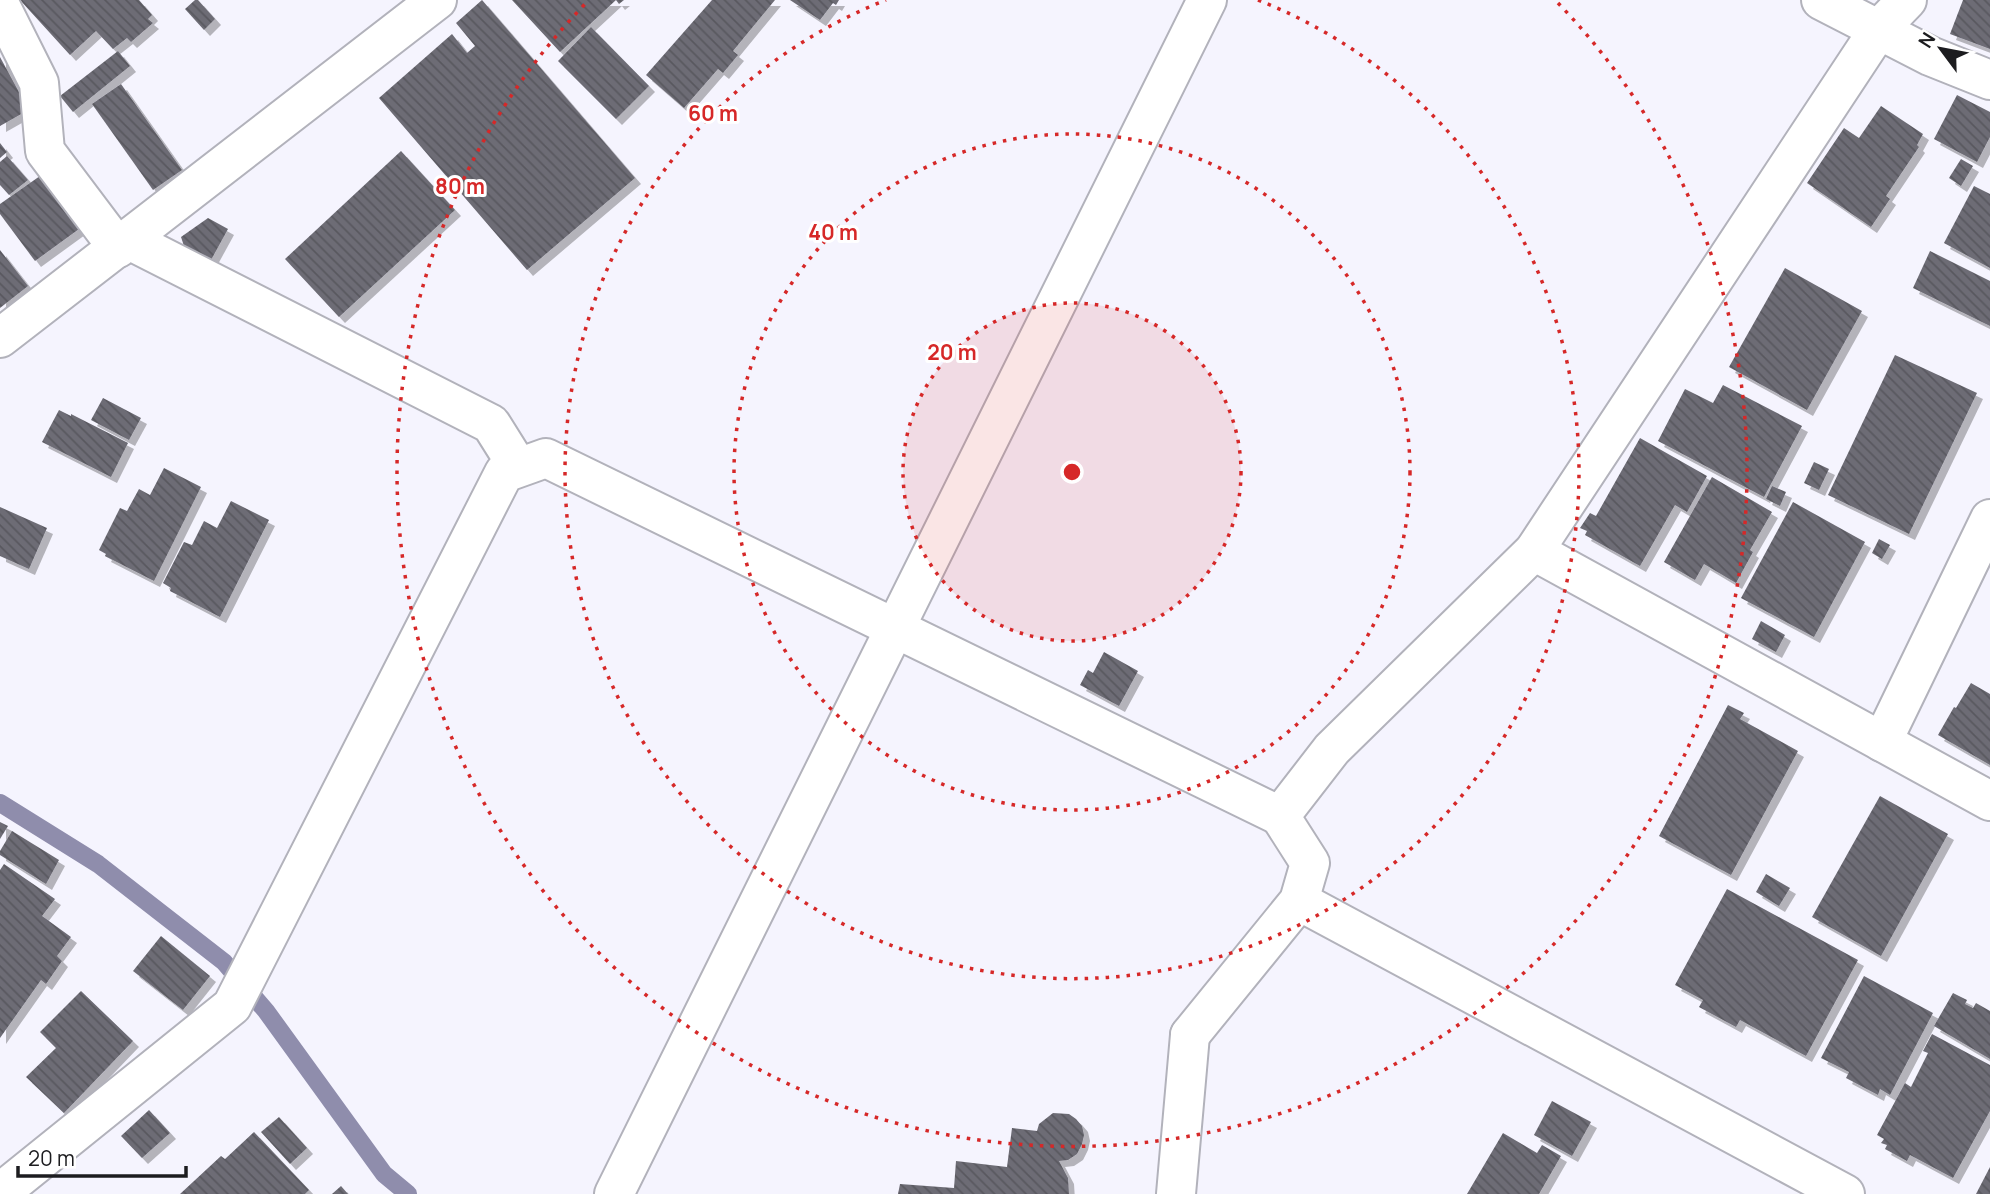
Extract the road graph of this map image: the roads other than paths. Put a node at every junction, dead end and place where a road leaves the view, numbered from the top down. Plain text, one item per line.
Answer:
1 (438, 0) edge
2 (1207, 0) edge
3 (1821, 0) edge
4 (1907, 0) edge
5 (0, 5) edge
6 (1879, 29) junction
7 (1990, 80) edge
8 (123, 244) junction
9 (0, 338) edge
10 (518, 467) junction
11 (1990, 519) edge
12 (1534, 551) junction
13 (895, 629) junction
14 (1882, 742) junction
15 (1990, 801) edge
16 (1280, 816) junction
17 (1300, 901) junction
18 (0, 1193) edge
19 (614, 1194) edge
20 (1176, 1194) edge
21 (1845, 1194) edge

1 - 8 street
2 - 13 street
3 - 6 street
4 - 6 street
5 - 8 street
6 - 7 street
6 - 12 street
8 - 9 street
8 - 10 street
10 - 13 street
10 - 18 street
11 - 14 street
12 - 14 street
12 - 16 street
13 - 16 street
13 - 19 street
14 - 15 street
16 - 17 street
17 - 20 street
17 - 21 street

